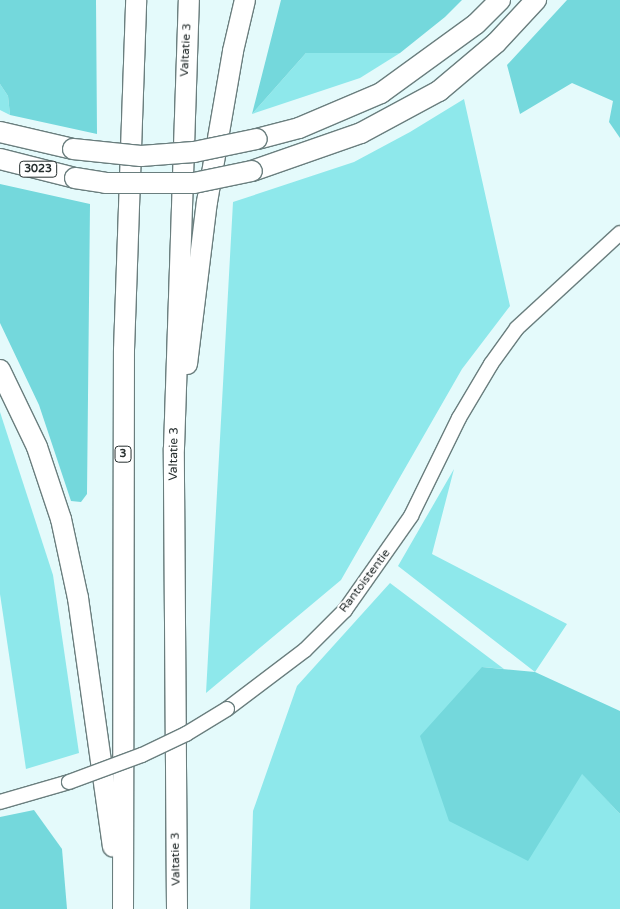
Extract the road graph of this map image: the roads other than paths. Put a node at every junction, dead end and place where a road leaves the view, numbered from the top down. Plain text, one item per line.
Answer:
1 (136, 0) edge
2 (189, 0) edge
3 (245, 0) edge
4 (500, 0) edge
5 (536, 0) edge
6 (0, 132) edge
7 (0, 159) edge
8 (620, 233) edge
9 (0, 370) edge
10 (174, 448) junction
11 (0, 802) edge
12 (123, 909) edge
13 (177, 909) edge

1 - 12 highway, 3
2 - 10 highway, Valtatie 3
3 - 10 highway
4 - 6 highway, 3023, bridge
5 - 7 highway, 3023, bridge
8 - 11 street, Rantoistentie, bridge
9 - 12 highway
10 - 13 highway, Valtatie 3

